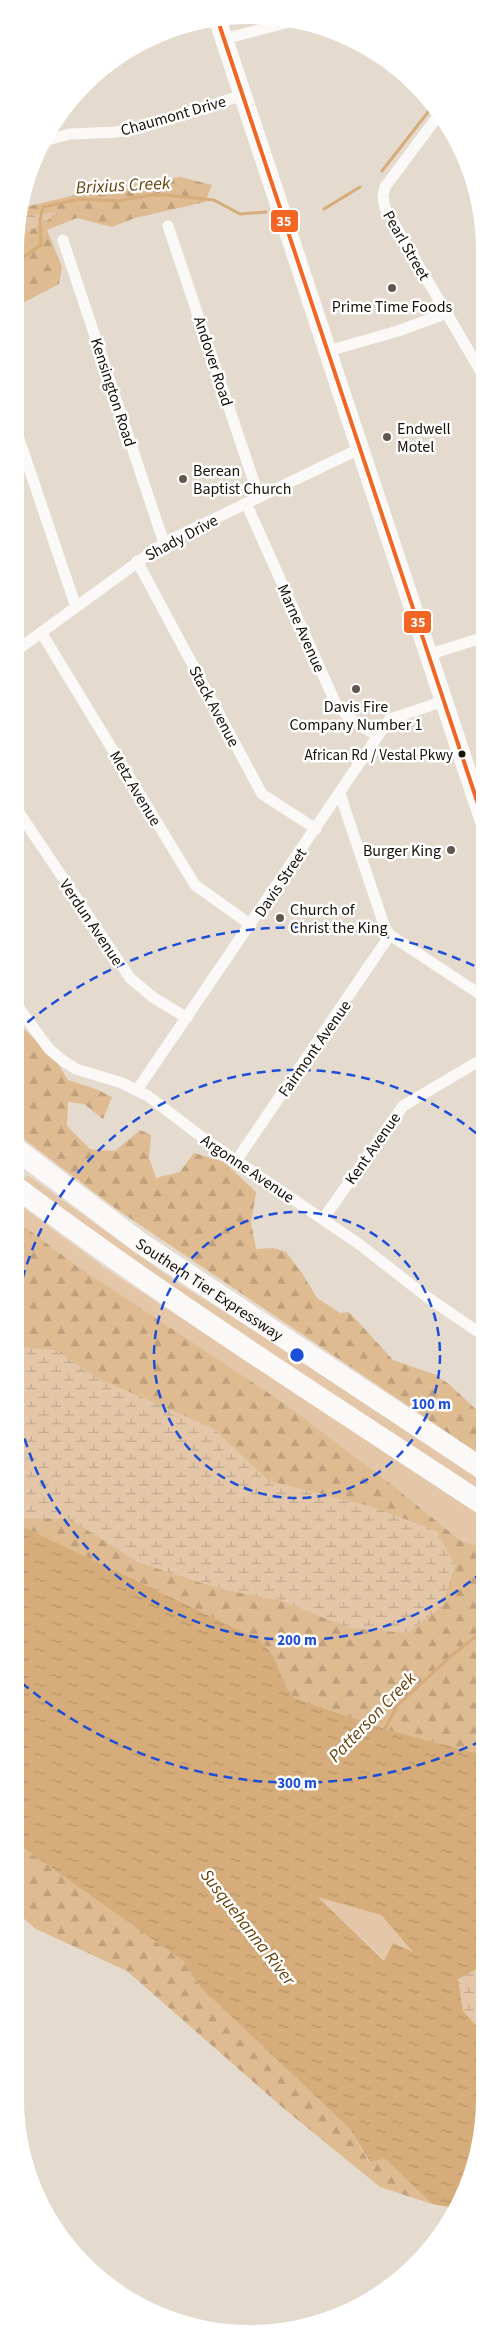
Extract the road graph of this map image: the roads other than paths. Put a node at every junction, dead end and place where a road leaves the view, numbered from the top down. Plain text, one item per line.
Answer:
1 (276, 25) edge
2 (220, 26) edge
3 (224, 39) junction
4 (242, 95) junction
5 (435, 120) edge
6 (53, 139) edge
7 (168, 226) dead end
8 (63, 240) dead end
9 (447, 313) junction
10 (328, 352) junction
11 (476, 363) edge
12 (360, 448) junction
13 (24, 454) edge
14 (259, 497) junction
15 (246, 503) junction
16 (164, 543) junction
17 (137, 561) junction
18 (76, 607) junction
19 (41, 632) junction
20 (476, 640) edge
21 (24, 644) edge
22 (428, 655) junction
23 (444, 701) junction
24 (378, 736) junction
25 (340, 794) junction
26 (476, 798) edge
27 (24, 820) edge
28 (316, 829) junction
29 (251, 925) junction
30 (390, 935) junction
31 (476, 992) edge
32 (24, 1015) edge
33 (187, 1018) junction
34 (476, 1063) edge
35 (137, 1090) junction
36 (24, 1155) edge
37 (236, 1160) junction
38 (24, 1193) edge
39 (323, 1219) junction
40 (476, 1330) edge
41 (476, 1465) edge
42 (476, 1500) edge

1 - 3 street
2 - 3 main road
3 - 4 main road
4 - 6 street, Chaumont Drive
4 - 10 main road
5 - 9 street, Pearl Street
7 - 14 street, Andover Road
8 - 16 street, Kensington Road
9 - 10 street
9 - 11 street, Pearl Street
10 - 12 main road
12 - 14 street, Shady Drive
12 - 22 main road
13 - 18 street
14 - 15 street, Shady Drive
15 - 16 street, Shady Drive
15 - 24 street, Marne Avenue
16 - 17 street, Shady Drive
17 - 18 street, Shady Drive
17 - 28 street, Stack Avenue
18 - 19 street, Shady Drive
19 - 21 street, Shady Drive
19 - 29 street, Metz Avenue
20 - 22 street
22 - 23 main road
23 - 24 street, Davis Street
23 - 26 main road
24 - 25 street, Davis Street
25 - 28 street, Davis Street
25 - 30 street
27 - 33 street, Verdun Avenue
28 - 29 street, Davis Street
29 - 33 street, Davis Street
30 - 31 street
30 - 37 street, Fairmont Avenue
32 - 35 street, Argonne Avenue
33 - 35 street, Davis Street
34 - 39 street, Kent Avenue
35 - 37 street, Argonne Avenue
36 - 41 highway, Southern Tier Expressway
37 - 39 street, Argonne Avenue
38 - 42 highway, Southern Tier Expressway
39 - 40 street, Argonne Avenue

